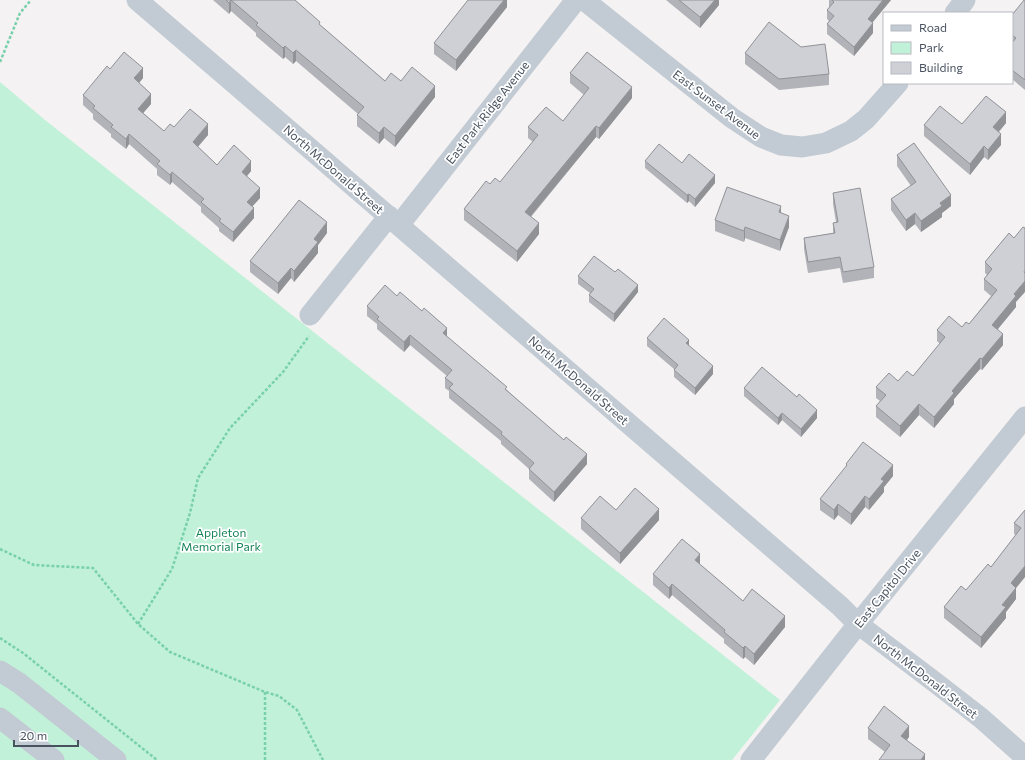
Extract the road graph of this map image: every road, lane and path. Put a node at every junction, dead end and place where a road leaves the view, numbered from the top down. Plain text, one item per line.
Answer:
1 (31, 0) edge
2 (137, 0) edge
3 (576, 0) edge
4 (584, 0) edge
5 (965, 0) edge
6 (956, 12) edge
7 (0, 62) edge
8 (897, 84) edge
9 (394, 220) junction
10 (314, 311) joint
11 (1025, 417) edge
12 (0, 549) edge
13 (138, 624) junction
14 (858, 624) junction
15 (0, 638) edge
16 (0, 671) edge
17 (264, 692) junction
18 (0, 718) edge
19 (1025, 757) edge
20 (54, 760) edge
21 (116, 760) edge
22 (157, 760) edge
23 (265, 760) edge
24 (323, 760) edge
25 (751, 760) edge

1 - 7 path
2 - 9 street, North McDonald Street
3 - 9 street, East Park Ridge Avenue
4 - 8 street, East Sunset Avenue
5 - 6 street
9 - 10 street, East Park Ridge Avenue
9 - 14 street, North McDonald Street
10 - 13 path
11 - 14 street, East Capitol Drive
12 - 13 path
13 - 17 path
14 - 19 street, North McDonald Street
14 - 25 street, East Capitol Drive
15 - 22 path
16 - 21 street
17 - 23 path
17 - 24 path
18 - 20 street

